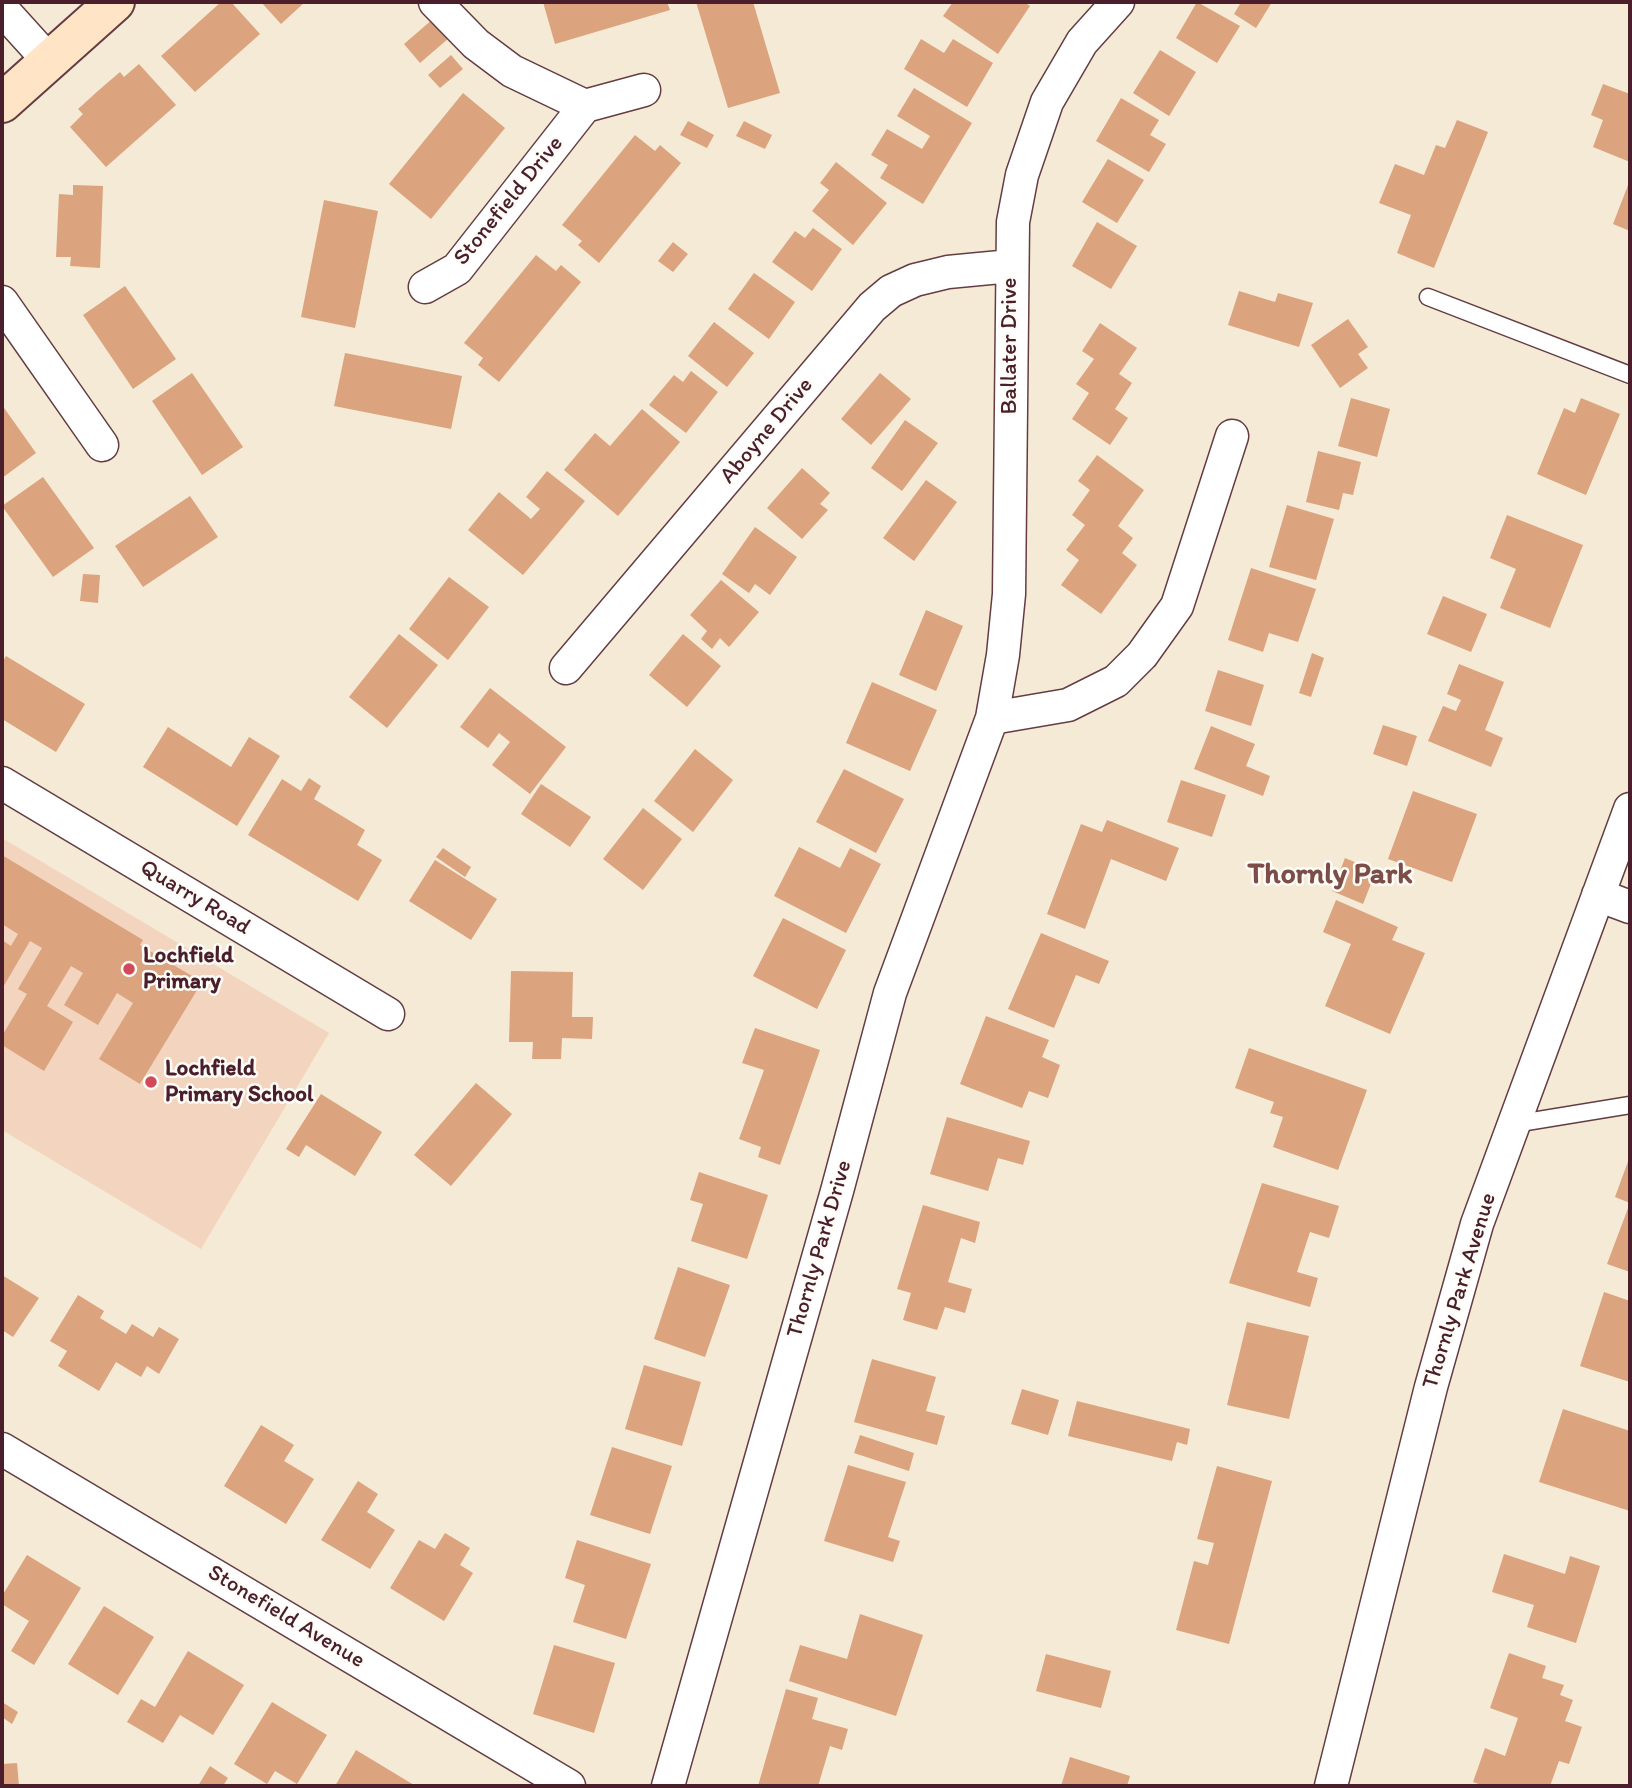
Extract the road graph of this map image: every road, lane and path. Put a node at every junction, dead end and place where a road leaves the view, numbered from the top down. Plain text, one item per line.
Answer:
1 (115, 2) edge
2 (435, 2) edge
3 (1118, 2) edge
4 (2, 9) edge
5 (49, 61) junction
6 (644, 90) dead end
7 (2, 103) edge
8 (585, 106) junction
9 (1011, 266) junction
10 (425, 288) dead end
11 (1428, 297) dead end
12 (2, 302) edge
13 (1630, 375) edge
14 (1231, 436) dead end
15 (102, 444) dead end
16 (566, 668) dead end
17 (992, 718) junction
18 (2, 783) edge
19 (1630, 809) edge
20 (1598, 895) junction
21 (1630, 907) edge
22 (388, 1014) dead end
23 (1630, 1105) edge
24 (1514, 1124) junction
25 (2, 1449) edge
26 (569, 1786) edge
27 (668, 1786) edge
28 (1331, 1786) edge

1 - 5 street
2 - 8 street
3 - 9 street, Ballater Drive
4 - 5 street
5 - 7 street
6 - 8 street
8 - 10 street, Stonefield Drive
9 - 16 street, Aboyne Drive
9 - 17 street, Ballater Drive
11 - 13 lane
12 - 15 street
14 - 17 street
17 - 27 street, Thornly Park Drive
18 - 22 street, Quarry Road
19 - 20 street, Thornly Park Avenue
20 - 21 street
20 - 24 street, Thornly Park Avenue
23 - 24 lane
24 - 28 street, Thornly Park Avenue
25 - 26 street, Stonefield Avenue

